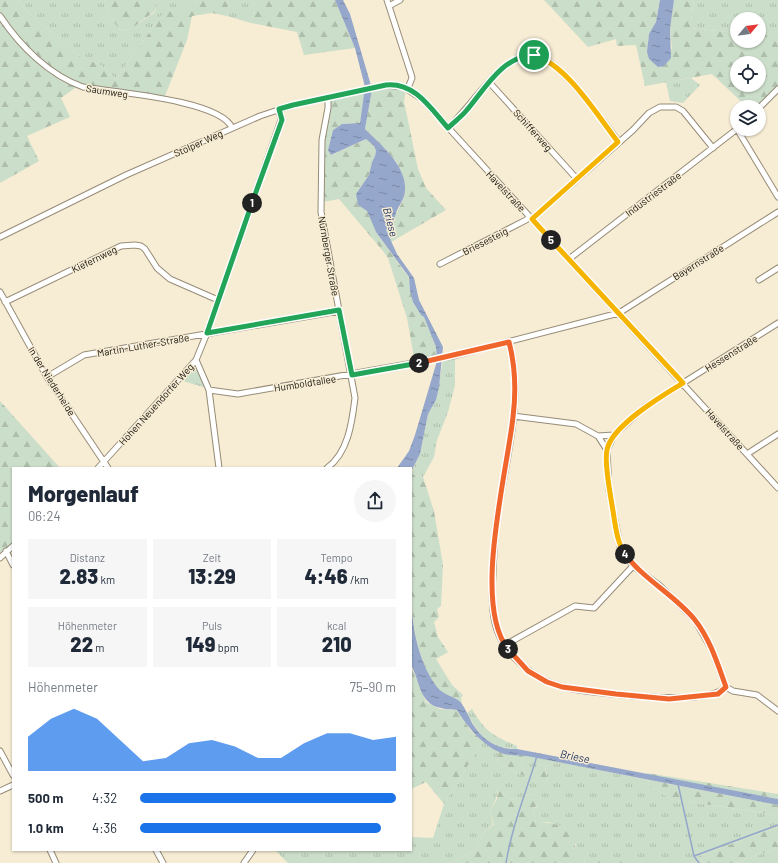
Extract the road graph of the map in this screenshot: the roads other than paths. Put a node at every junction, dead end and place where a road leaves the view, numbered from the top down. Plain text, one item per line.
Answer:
1 (387, 0) edge
2 (400, 0) edge
3 (389, 6) junction
4 (0, 16) edge
5 (488, 82) junction
6 (408, 88) junction
7 (778, 89) edge
8 (328, 98) junction
9 (766, 101) edge
10 (279, 109) junction
11 (232, 128) junction
12 (448, 128) junction
13 (730, 135) edge
14 (741, 136) edge
15 (618, 142) junction
16 (714, 148) junction
17 (577, 179) junction
18 (778, 197) edge
19 (778, 212) edge
20 (530, 218) junction
21 (0, 237) edge
22 (569, 259) junction
23 (440, 264) dead end
24 (778, 268) edge
25 (759, 280) dead end
26 (0, 292) edge
27 (218, 300) junction
28 (5, 302) junction
29 (339, 310) junction
30 (619, 313) junction
31 (778, 323) edge
32 (207, 333) junction
33 (509, 342) junction
34 (196, 360) junction
35 (352, 375) junction
36 (47, 377) junction
37 (683, 383) junction
38 (209, 390) junction
39 (513, 416) junction
40 (778, 434) edge
41 (598, 436) junction
42 (614, 436) junction
43 (607, 450) junction
44 (747, 454) junction
45 (104, 462) junction
46 (99, 467) edge
47 (107, 467) edge
48 (219, 467) edge
49 (328, 467) edge
50 (778, 488) edge
51 (12, 547) edge
52 (6, 552) junction
53 (0, 558) edge
54 (12, 563) edge
55 (633, 566) junction
56 (504, 645) junction
57 (726, 687) junction
58 (778, 712) edge
59 (0, 751) edge
60 (12, 774) edge
61 (12, 785) edge
62 (0, 791) edge
63 (50, 851) edge
64 (157, 851) edge
65 (252, 851) edge
66 (56, 863) edge
67 (163, 863) edge
68 (244, 863) edge

1 - 3 street
2 - 3 street
3 - 6 street
4 - 11 street, Saumweg
5 - 12 street
5 - 15 street
5 - 17 street, Schifferweg
6 - 8 street, Stolper Weg
6 - 12 street, Havelstraße
7 - 9 street
8 - 10 street, Stolper Weg
8 - 29 street, Nürnberger Straße
10 - 11 street, Stolper Weg
10 - 27 street, Hohen Neuendorfer Weg
11 - 21 street, Stolper Weg
12 - 20 street, Havelstraße
13 - 16 street, Industriestraße
14 - 18 street
15 - 16 street, Briesesteig
15 - 17 street, Briesesteig
16 - 22 street, Industriestraße
17 - 20 street, Briesesteig
19 - 30 street, Bayernstraße
20 - 22 street, Havelstraße
20 - 23 street, Briesesteig
22 - 30 street, Havelstraße
24 - 25 street
26 - 28 street, In der Niederheide
27 - 28 street, Kiefernweg
27 - 32 street, Hohen Neuendorfer Weg
28 - 36 street, In der Niederheide
29 - 32 street, Martin-Luther-Straße
29 - 35 street, Nürnberger Straße
30 - 33 street
30 - 37 street, Havelstraße
31 - 37 street, Hessenstraße
32 - 34 street, Hohen Neuendorfer Weg
32 - 36 street, Martin-Luther-Straße
33 - 35 street, Humboldtallee
33 - 39 street
34 - 38 street
34 - 45 street, Hohen Neuendorfer Weg
35 - 38 street, Humboldtallee
35 - 49 street, Nürnberger Straße
36 - 45 street, In der Niederheide
37 - 42 street, Hessenstraße
37 - 44 street, Havelstraße
38 - 48 street
39 - 41 street
39 - 56 street
40 - 44 street
41 - 42 street
41 - 43 street
42 - 43 street
43 - 55 street
44 - 50 street, Havelstraße
45 - 46 street, Hohen Neuendorfer Weg
45 - 47 street, In der Niederheide
51 - 52 street
52 - 53 street
52 - 54 street
55 - 56 street
55 - 57 street
56 - 57 street
57 - 58 street
59 - 60 street
61 - 62 street
63 - 66 street
64 - 67 street
65 - 68 street

